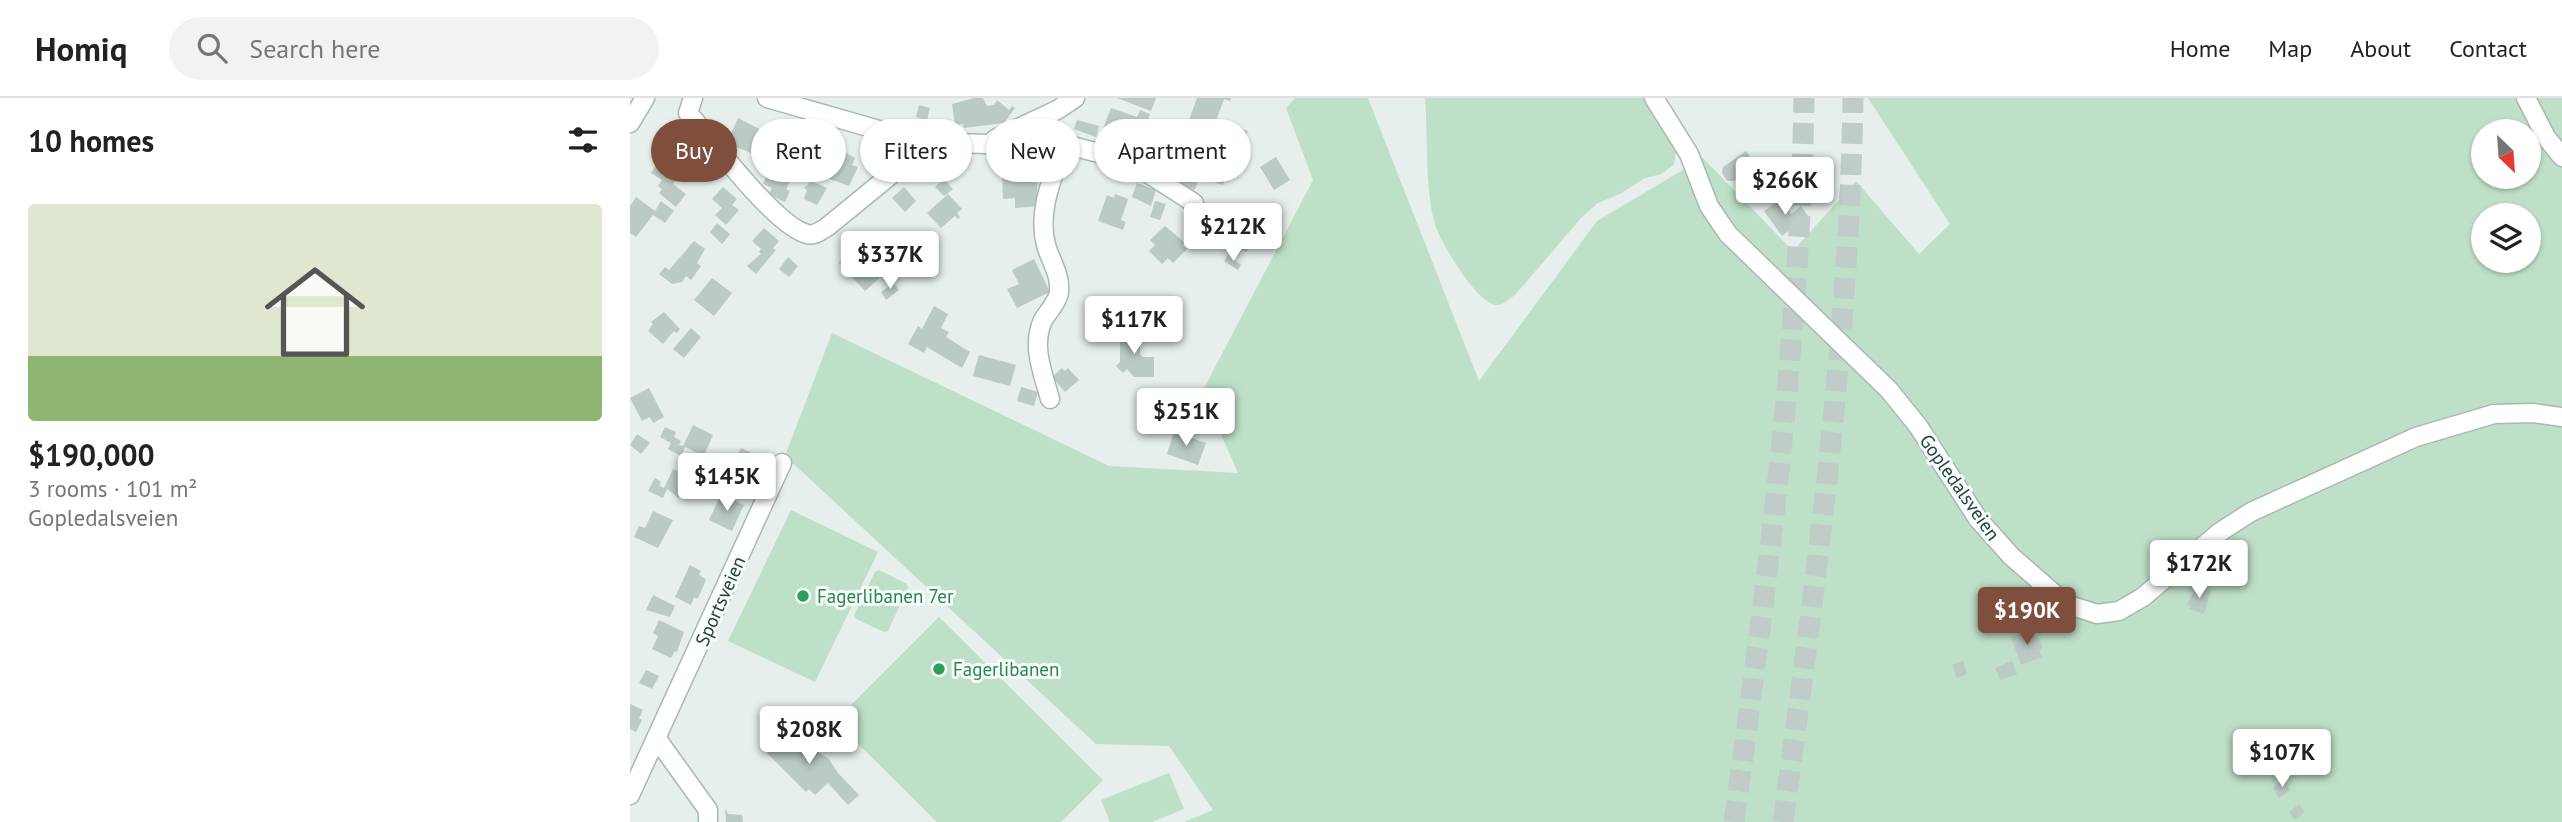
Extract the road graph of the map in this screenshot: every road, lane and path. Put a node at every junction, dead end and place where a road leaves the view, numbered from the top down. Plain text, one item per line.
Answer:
1 (645, 98) edge
2 (693, 98) edge
3 (767, 98) edge
4 (1075, 98) edge
5 (1654, 98) edge
6 (2526, 98) edge
7 (820, 105) edge
8 (1038, 119) edge
9 (860, 120) edge
10 (630, 123) edge
11 (972, 144) edge
12 (986, 144) edge
13 (1080, 148) edge
14 (2562, 157) edge
15 (881, 182) edge
16 (1053, 182) edge
17 (1194, 204) dead end
18 (1050, 399) dead end
19 (2562, 417) edge
20 (782, 464) dead end
21 (657, 739) junction
22 (630, 795) edge
23 (708, 822) edge

1 - 10 street
2 - 15 street
3 - 7 street
4 - 8 street
5 - 19 street, Gopledalsveien
6 - 14 street
7 - 9 street
11 - 12 street
13 - 17 street
16 - 18 street
20 - 21 street, Sportsveien
21 - 22 street, Sportsveien
21 - 23 street

